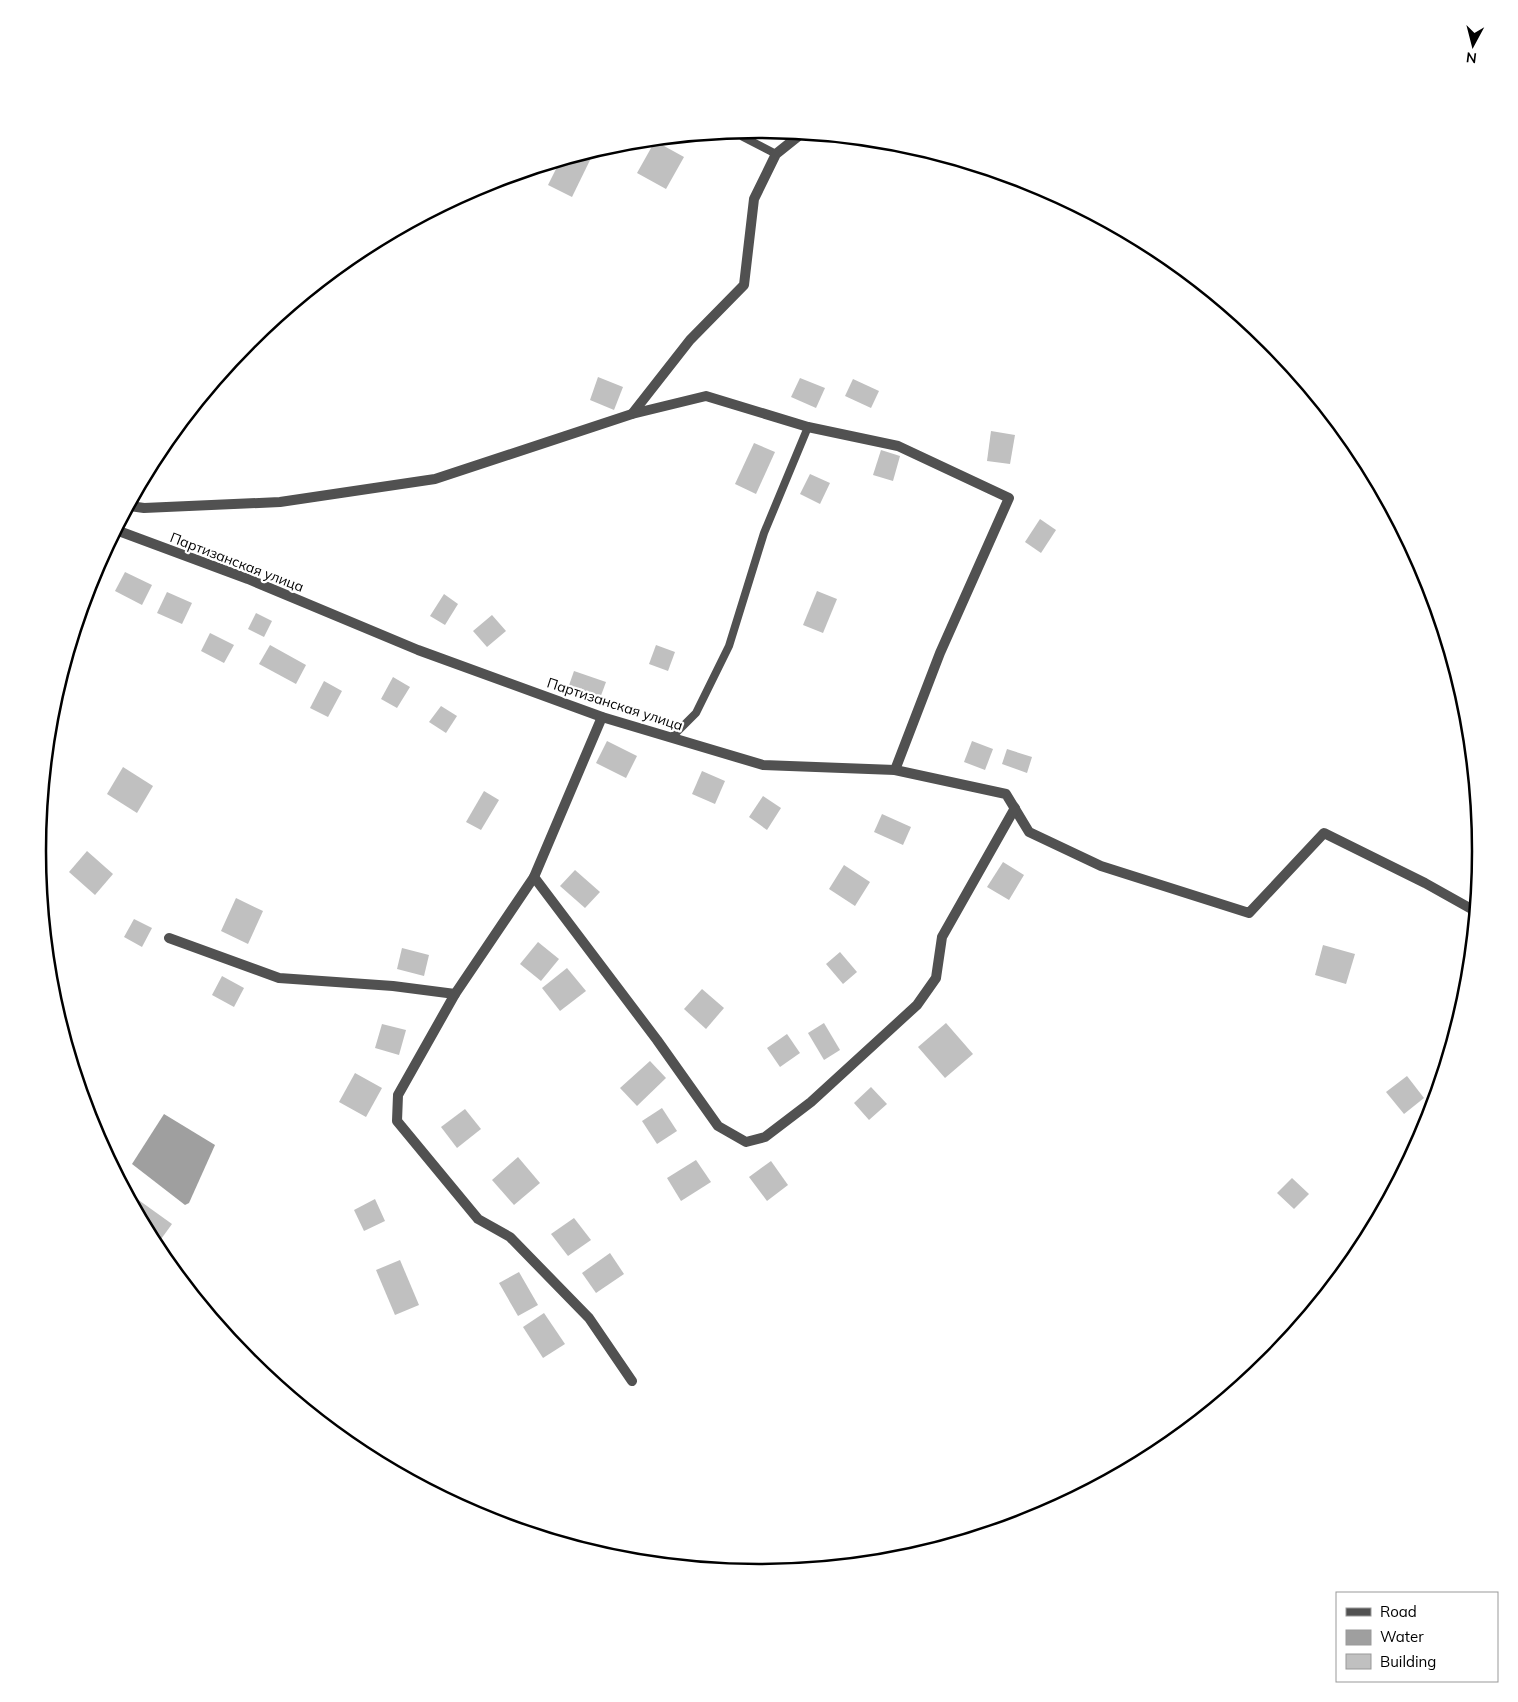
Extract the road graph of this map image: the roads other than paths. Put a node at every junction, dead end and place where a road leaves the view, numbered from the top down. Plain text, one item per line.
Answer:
1 (746, 139) edge
2 (794, 139) edge
3 (776, 154) junction
4 (632, 414) junction
5 (808, 427) junction
6 (136, 507) edge
7 (122, 532) edge
8 (602, 717) junction
9 (672, 737) junction
10 (895, 770) junction
11 (1015, 808) junction
12 (534, 877) junction
13 (1469, 908) edge
14 (168, 938) dead end
15 (456, 994) junction
16 (632, 1381) dead end

1 - 3 lane
2 - 3 street
3 - 4 street
4 - 5 street
4 - 6 street
5 - 9 lane
5 - 10 street
7 - 8 street, Партизанская улица
8 - 9 street, Партизанская улица
8 - 12 street
9 - 10 street, Партизанская улица
10 - 11 street, Партизанская улица
11 - 12 street
11 - 13 street, Партизанская улица
12 - 15 street
14 - 15 street
15 - 16 street

